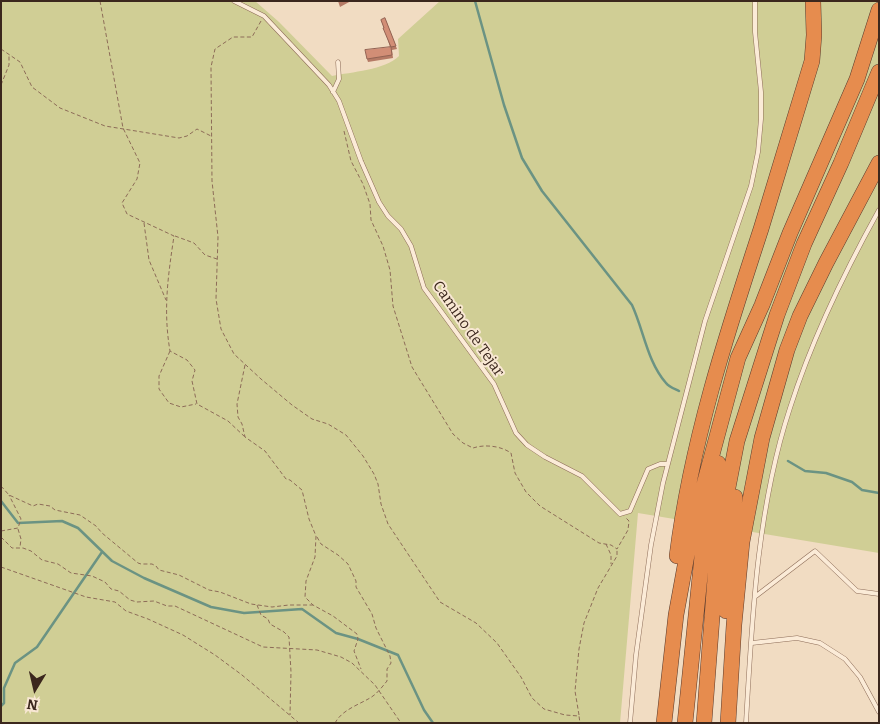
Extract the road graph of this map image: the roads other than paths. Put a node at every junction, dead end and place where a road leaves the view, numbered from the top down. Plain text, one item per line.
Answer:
1 (234, 1) edge
2 (755, 1) edge
3 (813, 1) edge
4 (879, 10) edge
5 (338, 62) dead end
6 (879, 72) edge
7 (333, 92) junction
8 (879, 162) edge
9 (879, 210) edge
10 (762, 305) junction
11 (753, 386) junction
12 (668, 464) junction
13 (879, 594) edge
14 (756, 596) junction
15 (752, 643) junction
16 (665, 707) junction
17 (879, 712) edge
18 (630, 723) edge
19 (664, 723) edge
20 (685, 723) edge
21 (704, 723) edge
22 (723, 723) edge
23 (728, 723) edge
24 (746, 723) edge

1 - 7 lane, Camino de Tejar
2 - 12 lane
3 - 16 highway
4 - 10 highway
5 - 7 lane
6 - 11 highway
7 - 12 lane, Camino de Tejar
8 - 23 highway
9 - 14 lane
10 - 16 highway
10 - 20 highway
11 - 21 highway
11 - 22 highway
12 - 18 lane
13 - 14 lane
14 - 15 lane
15 - 17 lane
15 - 24 lane
16 - 19 highway

